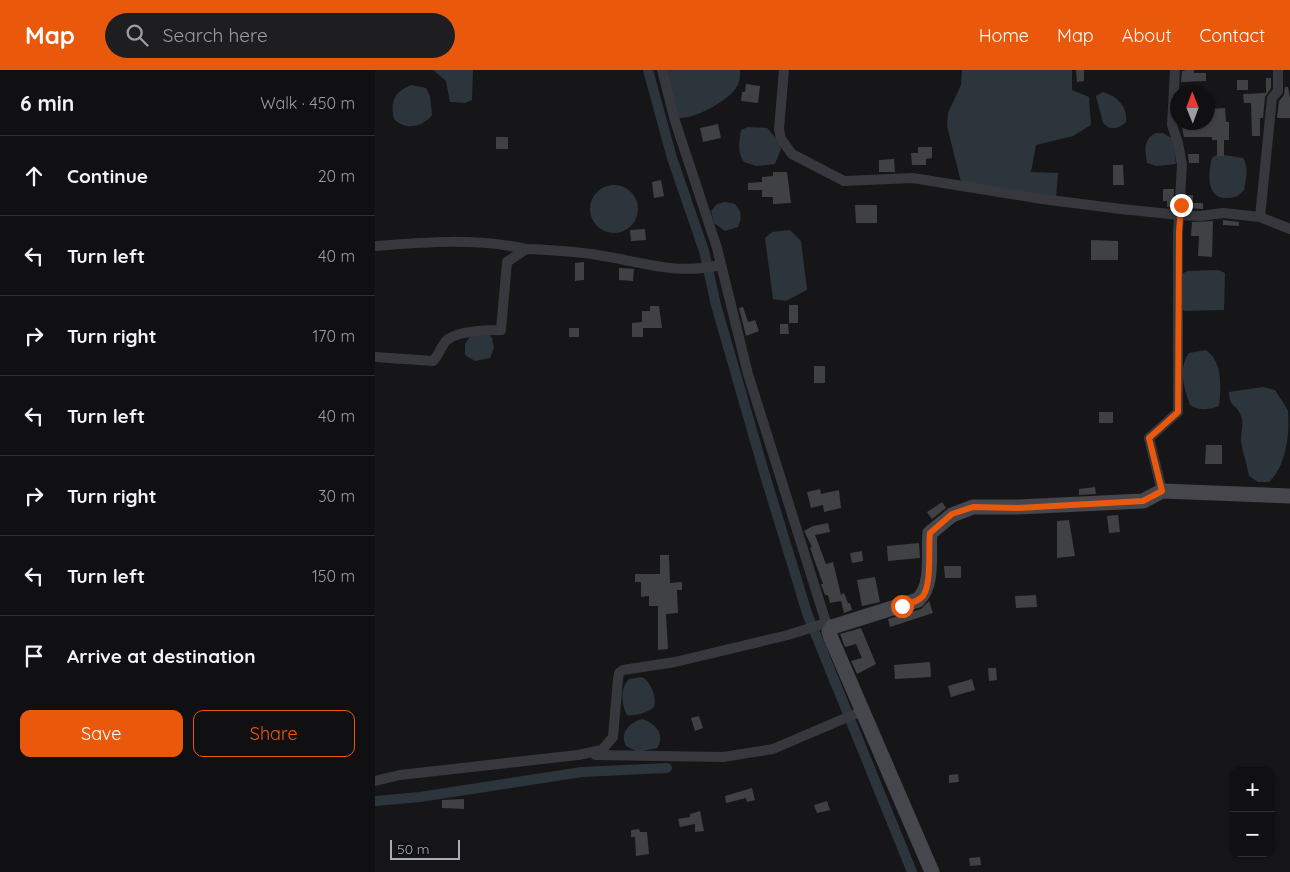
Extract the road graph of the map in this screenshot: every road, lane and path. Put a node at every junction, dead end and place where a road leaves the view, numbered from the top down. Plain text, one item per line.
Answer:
1 (662, 70) edge
2 (784, 70) edge
3 (1175, 70) edge
4 (1279, 70) edge
5 (1180, 215) junction
6 (1260, 217) junction
7 (1290, 229) edge
8 (375, 246) edge
9 (526, 249) junction
10 (721, 265) junction
11 (375, 357) edge
12 (1162, 491) junction
13 (1290, 496) edge
14 (828, 627) junction
15 (862, 711) junction
16 (581, 755) junction
17 (375, 782) edge
18 (932, 872) edge

1 - 10 street
2 - 5 street
3 - 5 street
4 - 6 street
5 - 6 street
5 - 12 street
6 - 7 street
8 - 9 street
9 - 10 street
9 - 11 street
10 - 14 street
12 - 13 street
12 - 14 street
14 - 15 street
14 - 16 street
15 - 16 street
15 - 18 street
16 - 17 street

